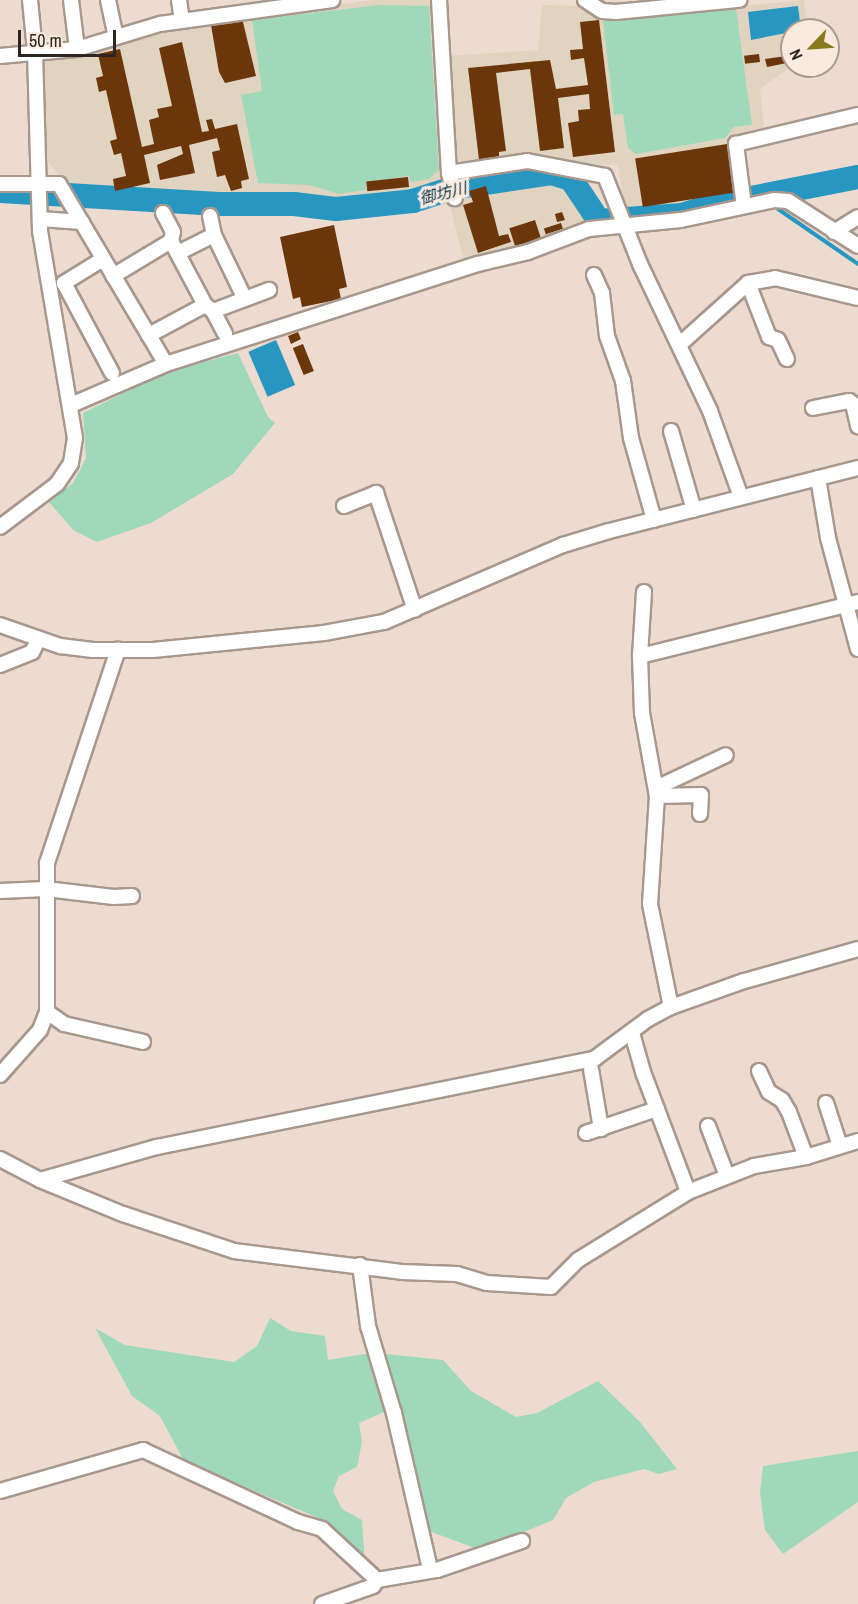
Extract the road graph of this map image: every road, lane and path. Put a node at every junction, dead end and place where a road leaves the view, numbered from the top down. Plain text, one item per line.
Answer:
1 (30, 0) edge
2 (71, 0) edge
3 (108, 0) edge
4 (179, 0) edge
5 (332, 0) edge
6 (439, 0) edge
7 (739, 0) edge
8 (303, 2) edge
9 (589, 2) edge
10 (693, 3) edge
11 (259, 5) edge
12 (182, 21) junction
13 (116, 37) junction
14 (77, 49) junction
15 (35, 51) junction
16 (0, 56) edge
17 (858, 115) edge
18 (450, 177) junction
19 (0, 184) edge
20 (39, 189) junction
21 (455, 198) dead end
22 (743, 202) junction
23 (163, 213) dead end
24 (210, 216) dead end
25 (858, 217) edge
26 (40, 219) junction
27 (623, 220) junction
28 (82, 222) junction
29 (834, 232) junction
30 (214, 235) junction
31 (858, 246) edge
32 (175, 247) junction
33 (104, 259) junction
34 (594, 275) dead end
35 (113, 276) junction
36 (748, 283) junction
37 (269, 290) dead end
38 (858, 298) edge
39 (245, 299) junction
40 (209, 308) junction
41 (225, 334) dead end
42 (149, 335) junction
43 (679, 345) junction
44 (787, 359) dead end
45 (163, 360) junction
46 (112, 373) dead end
47 (71, 405) junction
48 (813, 408) dead end
49 (858, 426) edge
50 (671, 431) dead end
51 (858, 468) edge
52 (818, 478) junction
53 (741, 497) junction
54 (344, 506) dead end
55 (694, 510) junction
56 (654, 520) junction
57 (0, 527) edge
58 (644, 592) dead end
59 (851, 604) edge
60 (415, 610) junction
61 (0, 625) edge
62 (39, 639) junction
63 (118, 649) junction
64 (858, 649) edge
65 (640, 656) junction
66 (0, 665) edge
67 (726, 755) dead end
68 (656, 792) junction
69 (700, 814) dead end
70 (46, 889) junction
71 (0, 891) edge
72 (132, 896) dead end
73 (858, 949) edge
74 (671, 1007) junction
75 (48, 1012) junction
76 (632, 1033) junction
77 (142, 1042) dead end
78 (591, 1070) dead end
79 (759, 1071) dead end
80 (0, 1075) edge
81 (826, 1103) dead end
82 (657, 1109) junction
83 (708, 1126) dead end
84 (601, 1129) junction
85 (586, 1133) dead end
86 (858, 1141) edge
87 (840, 1146) junction
88 (806, 1157) junction
89 (0, 1159) edge
90 (727, 1176) junction
91 (39, 1180) junction
92 (688, 1192) junction
93 (360, 1265) junction
94 (0, 1491) edge
95 (522, 1541) dead end
96 (430, 1569) junction
97 (377, 1580) junction
98 (344, 1601) edge
99 (322, 1604) edge

1 - 15 street
2 - 14 street
3 - 13 street
4 - 12 street
5 - 8 street
6 - 18 street
7 - 10 street
8 - 11 street
9 - 10 street
11 - 12 street
12 - 13 street
13 - 14 street
14 - 15 street
15 - 16 street
15 - 20 street
17 - 22 street
18 - 21 street
18 - 27 street
19 - 20 street
20 - 26 street
20 - 28 street
22 - 27 street
22 - 29 street
23 - 32 street
24 - 30 street
25 - 29 street
26 - 28 street
26 - 47 street
27 - 43 street
27 - 45 street
28 - 33 street
29 - 31 street
30 - 32 street
30 - 39 street
32 - 35 street
32 - 40 street
33 - 35 street
33 - 46 street
34 - 56 street
35 - 42 street
36 - 38 street
36 - 43 street
36 - 44 street
37 - 39 street
39 - 40 street
40 - 41 street
40 - 42 street
42 - 45 street
43 - 53 street
45 - 47 street
47 - 57 street
48 - 49 street
50 - 55 street
51 - 52 street
52 - 53 street
52 - 59 street
53 - 55 street
54 - 60 street
55 - 56 street
56 - 60 street
58 - 65 street
59 - 64 street
59 - 65 street
60 - 63 street
61 - 62 street
62 - 63 street
62 - 66 street
63 - 70 street
65 - 68 street
67 - 68 street
68 - 69 street
68 - 74 street
70 - 71 street
70 - 72 street
70 - 75 street
73 - 74 street
74 - 76 street
75 - 77 street
75 - 80 street
76 - 82 street
76 - 91 street
78 - 84 street
79 - 88 street
81 - 87 street
82 - 84 street
82 - 92 street
83 - 90 street
84 - 85 street
86 - 87 street
87 - 88 street
88 - 90 street
89 - 91 street
90 - 92 street
91 - 93 street
92 - 93 street
93 - 96 street
94 - 97 street
95 - 96 street
96 - 97 street
97 - 98 street
98 - 99 street

